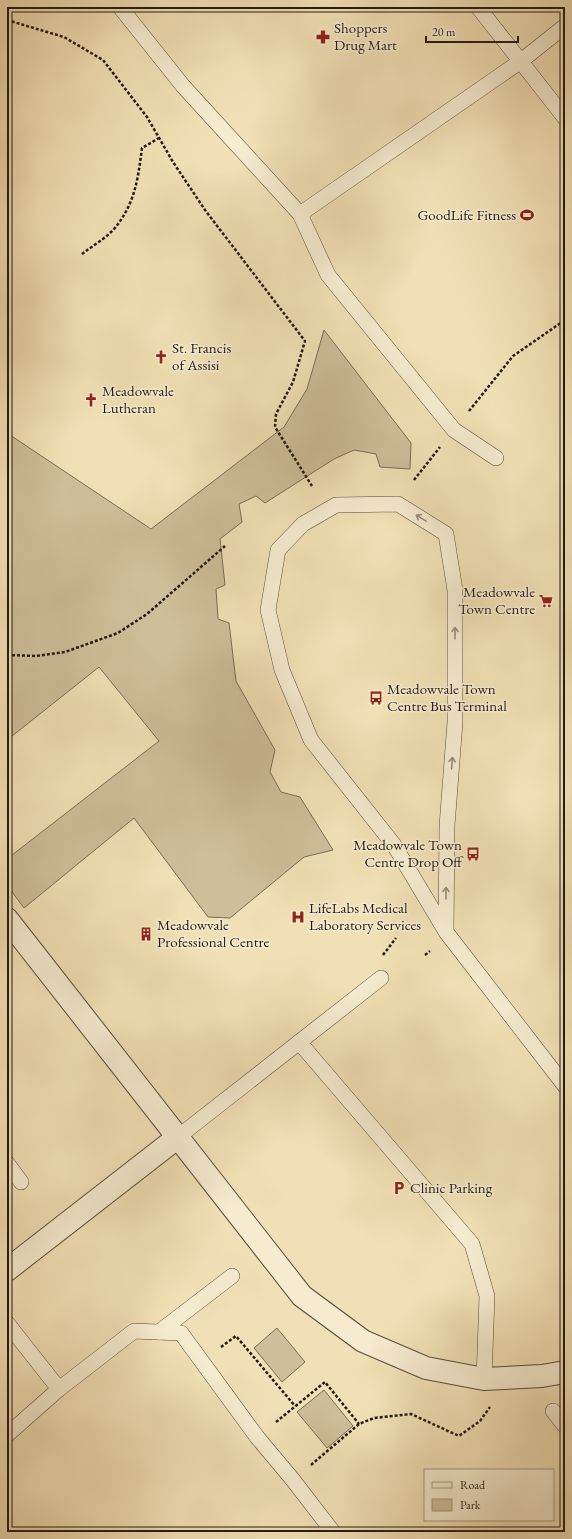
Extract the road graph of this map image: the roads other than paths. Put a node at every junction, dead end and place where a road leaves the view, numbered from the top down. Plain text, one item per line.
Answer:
1 (120, 7) edge
2 (478, 7) edge
3 (565, 26) edge
4 (521, 61) junction
5 (565, 118) edge
6 (300, 214) junction
7 (496, 458) dead end
8 (7, 919) edge
9 (446, 932) junction
10 (382, 978) dead end
11 (299, 1042) junction
12 (565, 1086) edge
13 (178, 1137) junction
14 (7, 1164) edge
15 (21, 1182) dead end
16 (7, 1270) edge
17 (232, 1276) dead end
18 (7, 1323) edge
19 (159, 1332) junction
20 (565, 1372) edge
21 (484, 1379) junction
22 (59, 1389) junction
23 (553, 1411) dead end
24 (565, 1426) edge
25 (7, 1435) edge
26 (333, 1532) edge

1 - 6 lane
2 - 4 lane
3 - 4 lane
4 - 5 lane
4 - 6 lane
6 - 7 lane
8 - 13 street
9 -> 9 lane
9 - 12 lane
10 - 11 lane
11 - 13 lane
11 - 21 lane
13 - 16 street
13 - 21 street
14 - 15 lane
17 - 19 lane
18 - 22 lane
19 - 22 lane
19 - 26 lane
20 - 21 street
22 - 25 lane
23 - 24 lane

